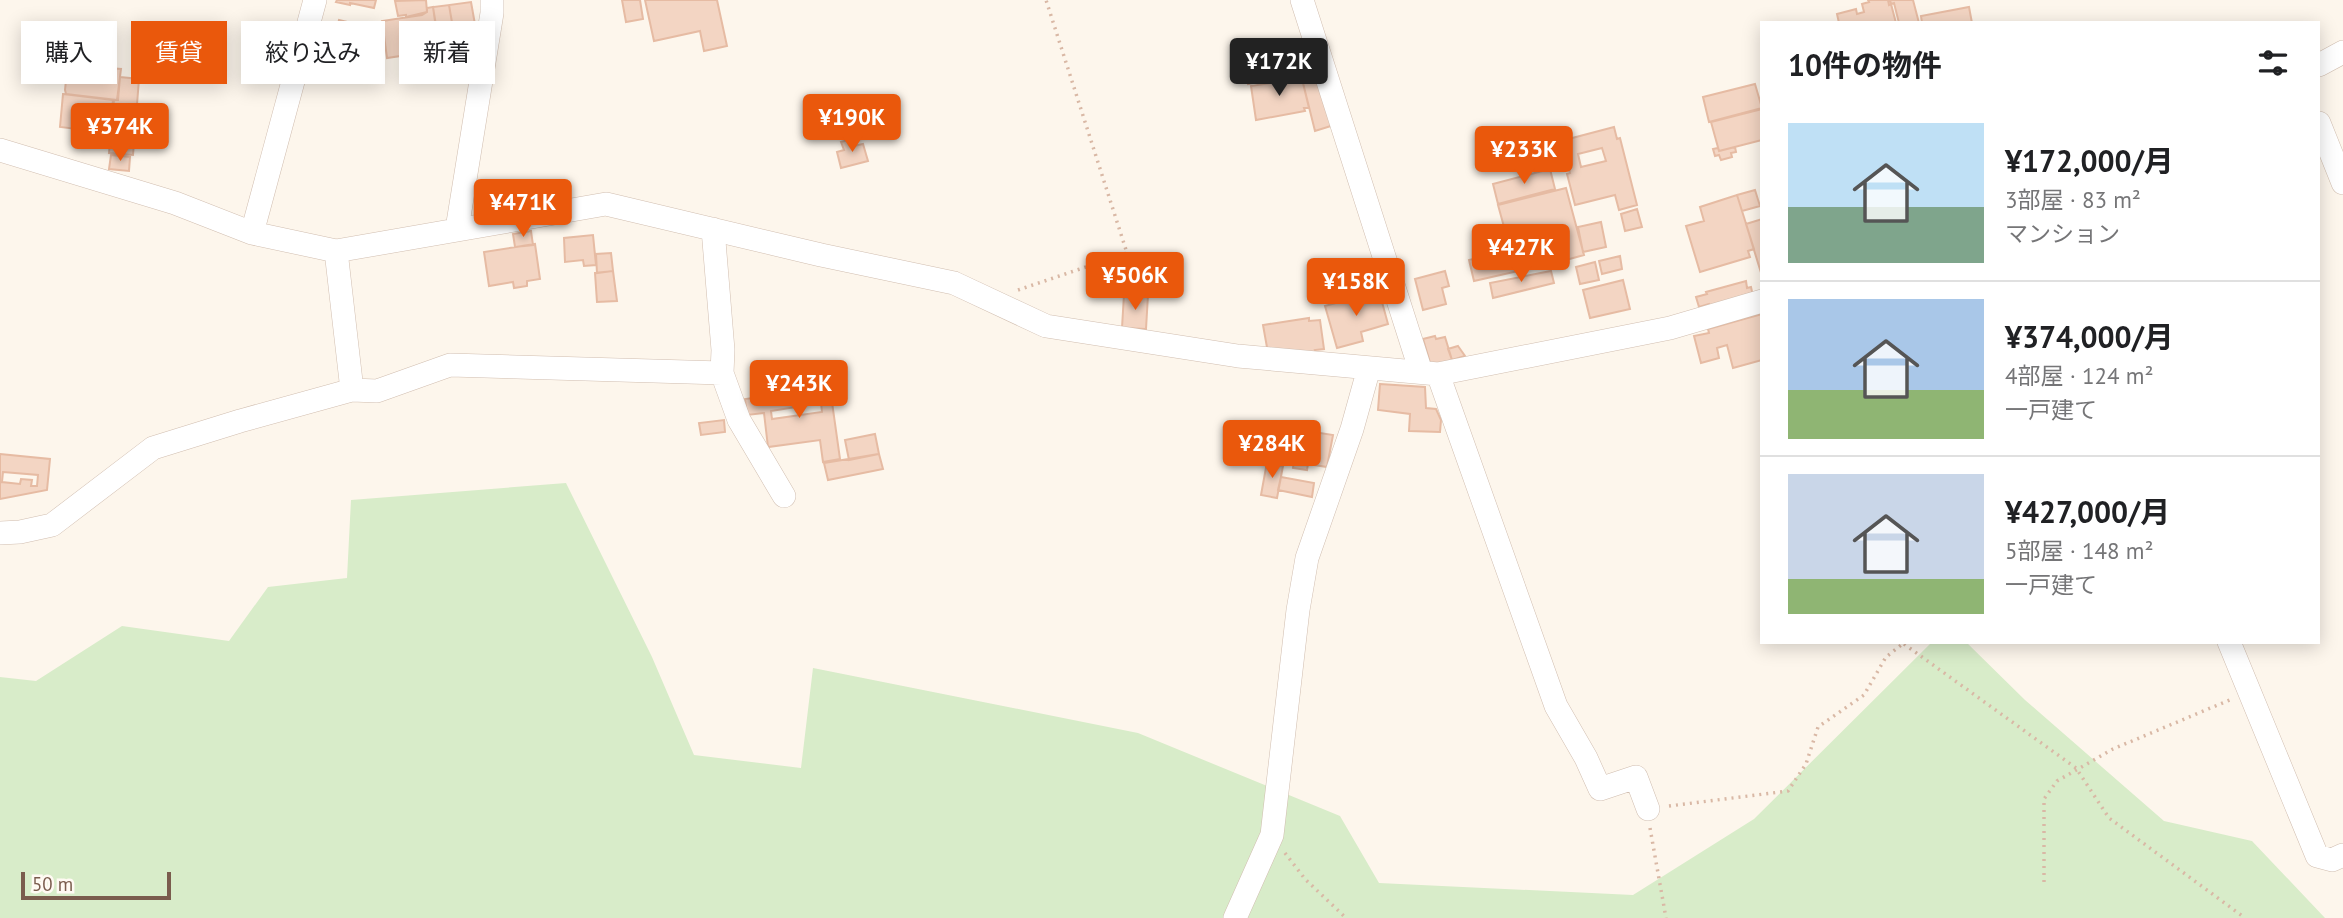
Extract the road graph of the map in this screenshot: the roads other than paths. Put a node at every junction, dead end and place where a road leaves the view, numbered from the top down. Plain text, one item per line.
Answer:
1 (315, 0) edge
2 (492, 0) edge
3 (1302, 0) edge
4 (2343, 52) edge
5 (2320, 64) edge
6 (2320, 126) edge
7 (0, 150) edge
8 (2343, 183) edge
9 (457, 229) junction
10 (713, 229) junction
11 (252, 233) junction
12 (336, 251) junction
13 (1760, 302) edge
14 (1369, 368) junction
15 (722, 373) junction
16 (1429, 373) junction
17 (352, 390) junction
18 (784, 496) dead end
19 (0, 533) edge
20 (2231, 644) edge
21 (1648, 809) road end
22 (2343, 855) edge
23 (1236, 918) edge

1 - 11 street
2 - 9 street
3 - 16 street
4 - 5 street
6 - 8 street
7 - 11 street
9 - 10 street
9 - 12 street
10 - 14 street
10 - 15 street
11 - 12 street
12 - 17 street
13 - 16 street
14 - 16 street
14 - 23 street
15 - 17 street
15 - 18 street
16 - 21 street
17 - 19 street
20 - 22 street

